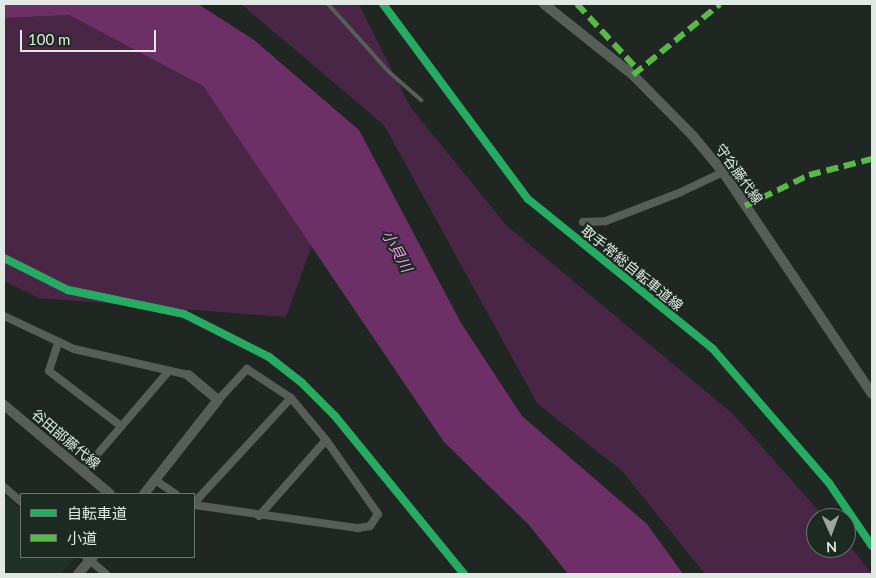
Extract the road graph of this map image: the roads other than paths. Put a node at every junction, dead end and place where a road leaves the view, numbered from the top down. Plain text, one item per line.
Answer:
1 (328, 4) edge
2 (544, 4) edge
3 (421, 100) dead end
4 (723, 172) junction
5 (584, 222) dead end
6 (4, 258) edge
7 (4, 316) edge
8 (58, 343) junction
9 (167, 372) junction
10 (188, 375) joint
11 (872, 394) edge
12 (291, 398) junction
13 (218, 400) junction
14 (4, 404) edge
15 (121, 426) junction
16 (326, 440) junction
17 (83, 471) junction
18 (155, 480) junction
19 (4, 487) edge
20 (109, 493) edge
21 (145, 493) edge
22 (174, 493) edge
23 (20, 501) edge
24 (195, 503) edge
25 (195, 504) edge
26 (258, 516) junction
27 (90, 558) edge
28 (78, 574) edge
29 (106, 574) edge
30 (464, 574) edge

1 - 3 lane
2 - 4 main road, 守谷藤代線
4 - 5 street
4 - 11 main road, 守谷藤代線
6 - 30 street
7 - 8 street
8 - 9 street
8 - 15 street
9 - 10 street
9 - 15 street
10 - 13 main road
12 - 13 street
12 - 16 street
12 - 24 street
13 - 18 main road
14 - 17 main road, 谷田部藤代線
15 - 17 street
16 - 26 street
16 - 26 street
17 - 20 main road, 谷田部藤代線
18 - 21 main road
18 - 22 street
19 - 23 street
25 - 26 street
27 - 28 main road
27 - 29 street

